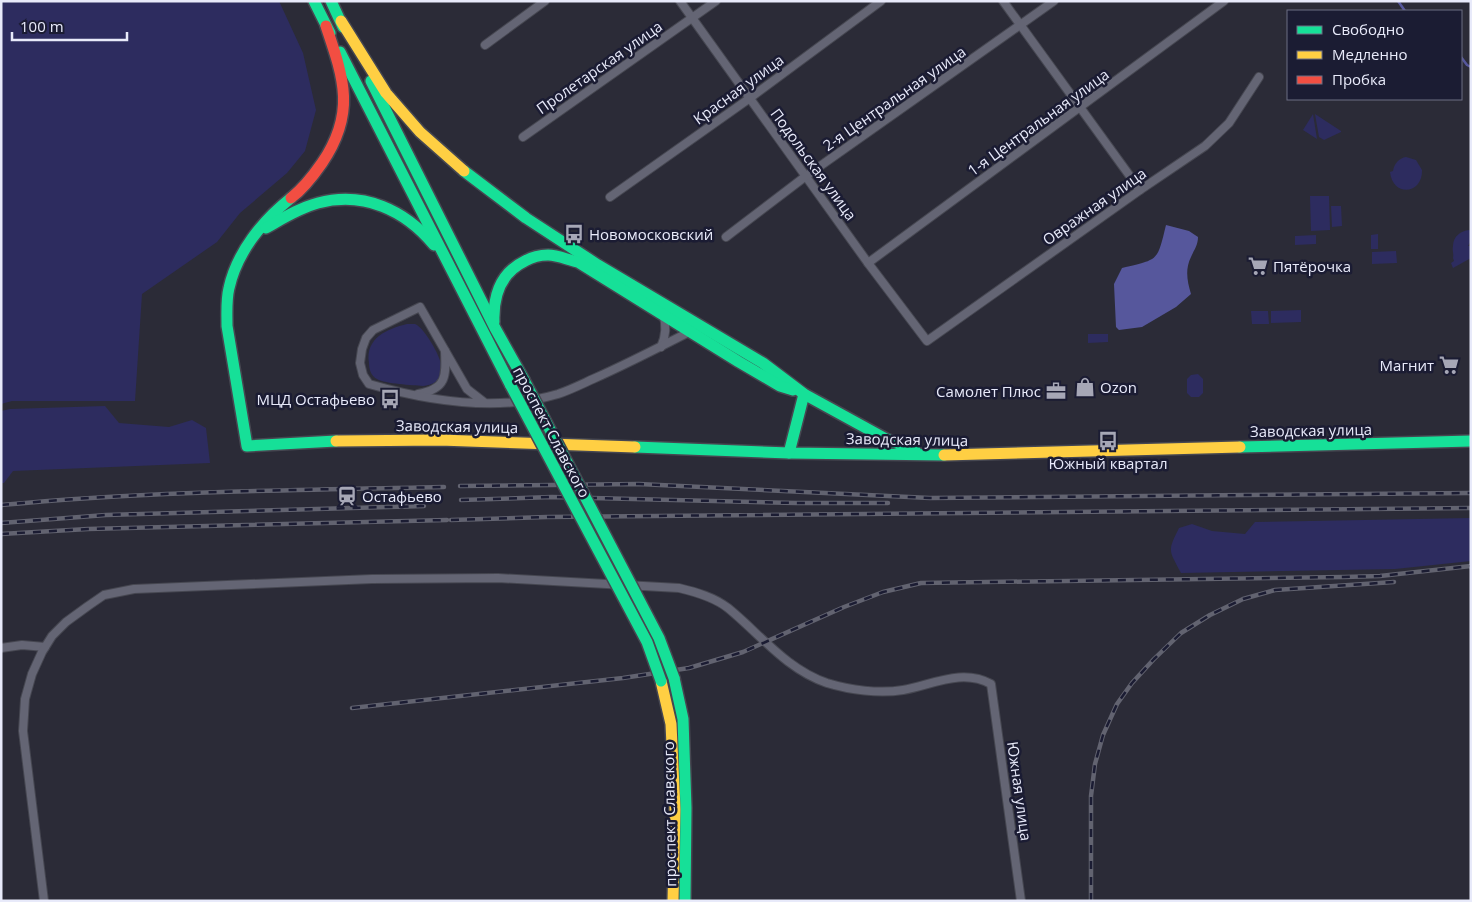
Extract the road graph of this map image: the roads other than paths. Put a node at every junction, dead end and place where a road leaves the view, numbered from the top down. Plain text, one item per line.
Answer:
1 (314, 1) edge
2 (331, 1) edge
3 (545, 1) edge
4 (680, 1) edge
5 (716, 1) edge
6 (881, 1) edge
7 (1003, 1) edge
8 (1054, 1) edge
9 (1224, 1) edge
10 (692, 18) junction
11 (340, 21) junction
12 (1020, 25) junction
13 (326, 26) junction
14 (485, 45) dead end
15 (1259, 77) dead end
16 (750, 98) junction
17 (1080, 109) junction
18 (523, 137) dead end
19 (806, 176) junction
20 (1140, 190) junction
21 (610, 196) dead end
22 (258, 232) junction
23 (726, 237) dead end
24 (444, 256) junction
25 (868, 263) junction
26 (663, 314) junction
27 (495, 328) junction
28 (696, 328) junction
29 (927, 341) joint
30 (661, 347) junction
31 (445, 351) junction
32 (414, 394) junction
33 (804, 394) junction
34 (485, 403) junction
35 (1471, 441) edge
36 (789, 453) junction
37 (942, 455) junction
38 (45, 647) junction
39 (1, 648) edge
40 (44, 901) edge
41 (673, 901) edge
42 (685, 901) edge
43 (1021, 901) edge

1 - 13 street, проспект Славского
2 - 11 street, проспект Славского
3 - 14 street
4 - 10 street, Подольская улица
5 - 10 street, Пролетарская улица
6 - 16 street, Красная улица
7 - 12 street
8 - 12 street, 2-я Центральная улица
9 - 17 street, 1-я Центральная улица
10 - 16 street, Подольская улица
10 - 18 street, Пролетарская улица
11 - 27 street, проспект Славского
11 - 28 street
12 - 17 street
12 - 19 street, 2-я Центральная улица
13 - 22 street
13 - 24 street, проспект Славского
15 - 20 street, Овражная улица
16 - 19 street, Подольская улица
16 - 21 street, Красная улица
17 - 20 street
17 - 25 street, 1-я Центральная улица
19 - 23 street, 2-я Центральная улица
19 - 25 street, Подольская улица
20 - 29 street, Овражная улица
22 - 24 street
22 - 36 street, Заводская улица
24 - 41 street, проспект Славского, bridge
25 - 29 street, Подольская улица
26 - 27 street
26 - 28 street
26 - 30 street
27 - 42 street, проспект Славского, bridge
28 - 30 street
28 - 33 street
30 - 34 street
31 - 32 street
31 - 32 street
31 - 34 street
32 - 34 street
33 - 36 street
33 - 37 street
35 - 37 street, Заводская улица
36 - 37 street, Заводская улица
38 - 39 street
38 - 40 street
38 - 43 street, Южная улица

